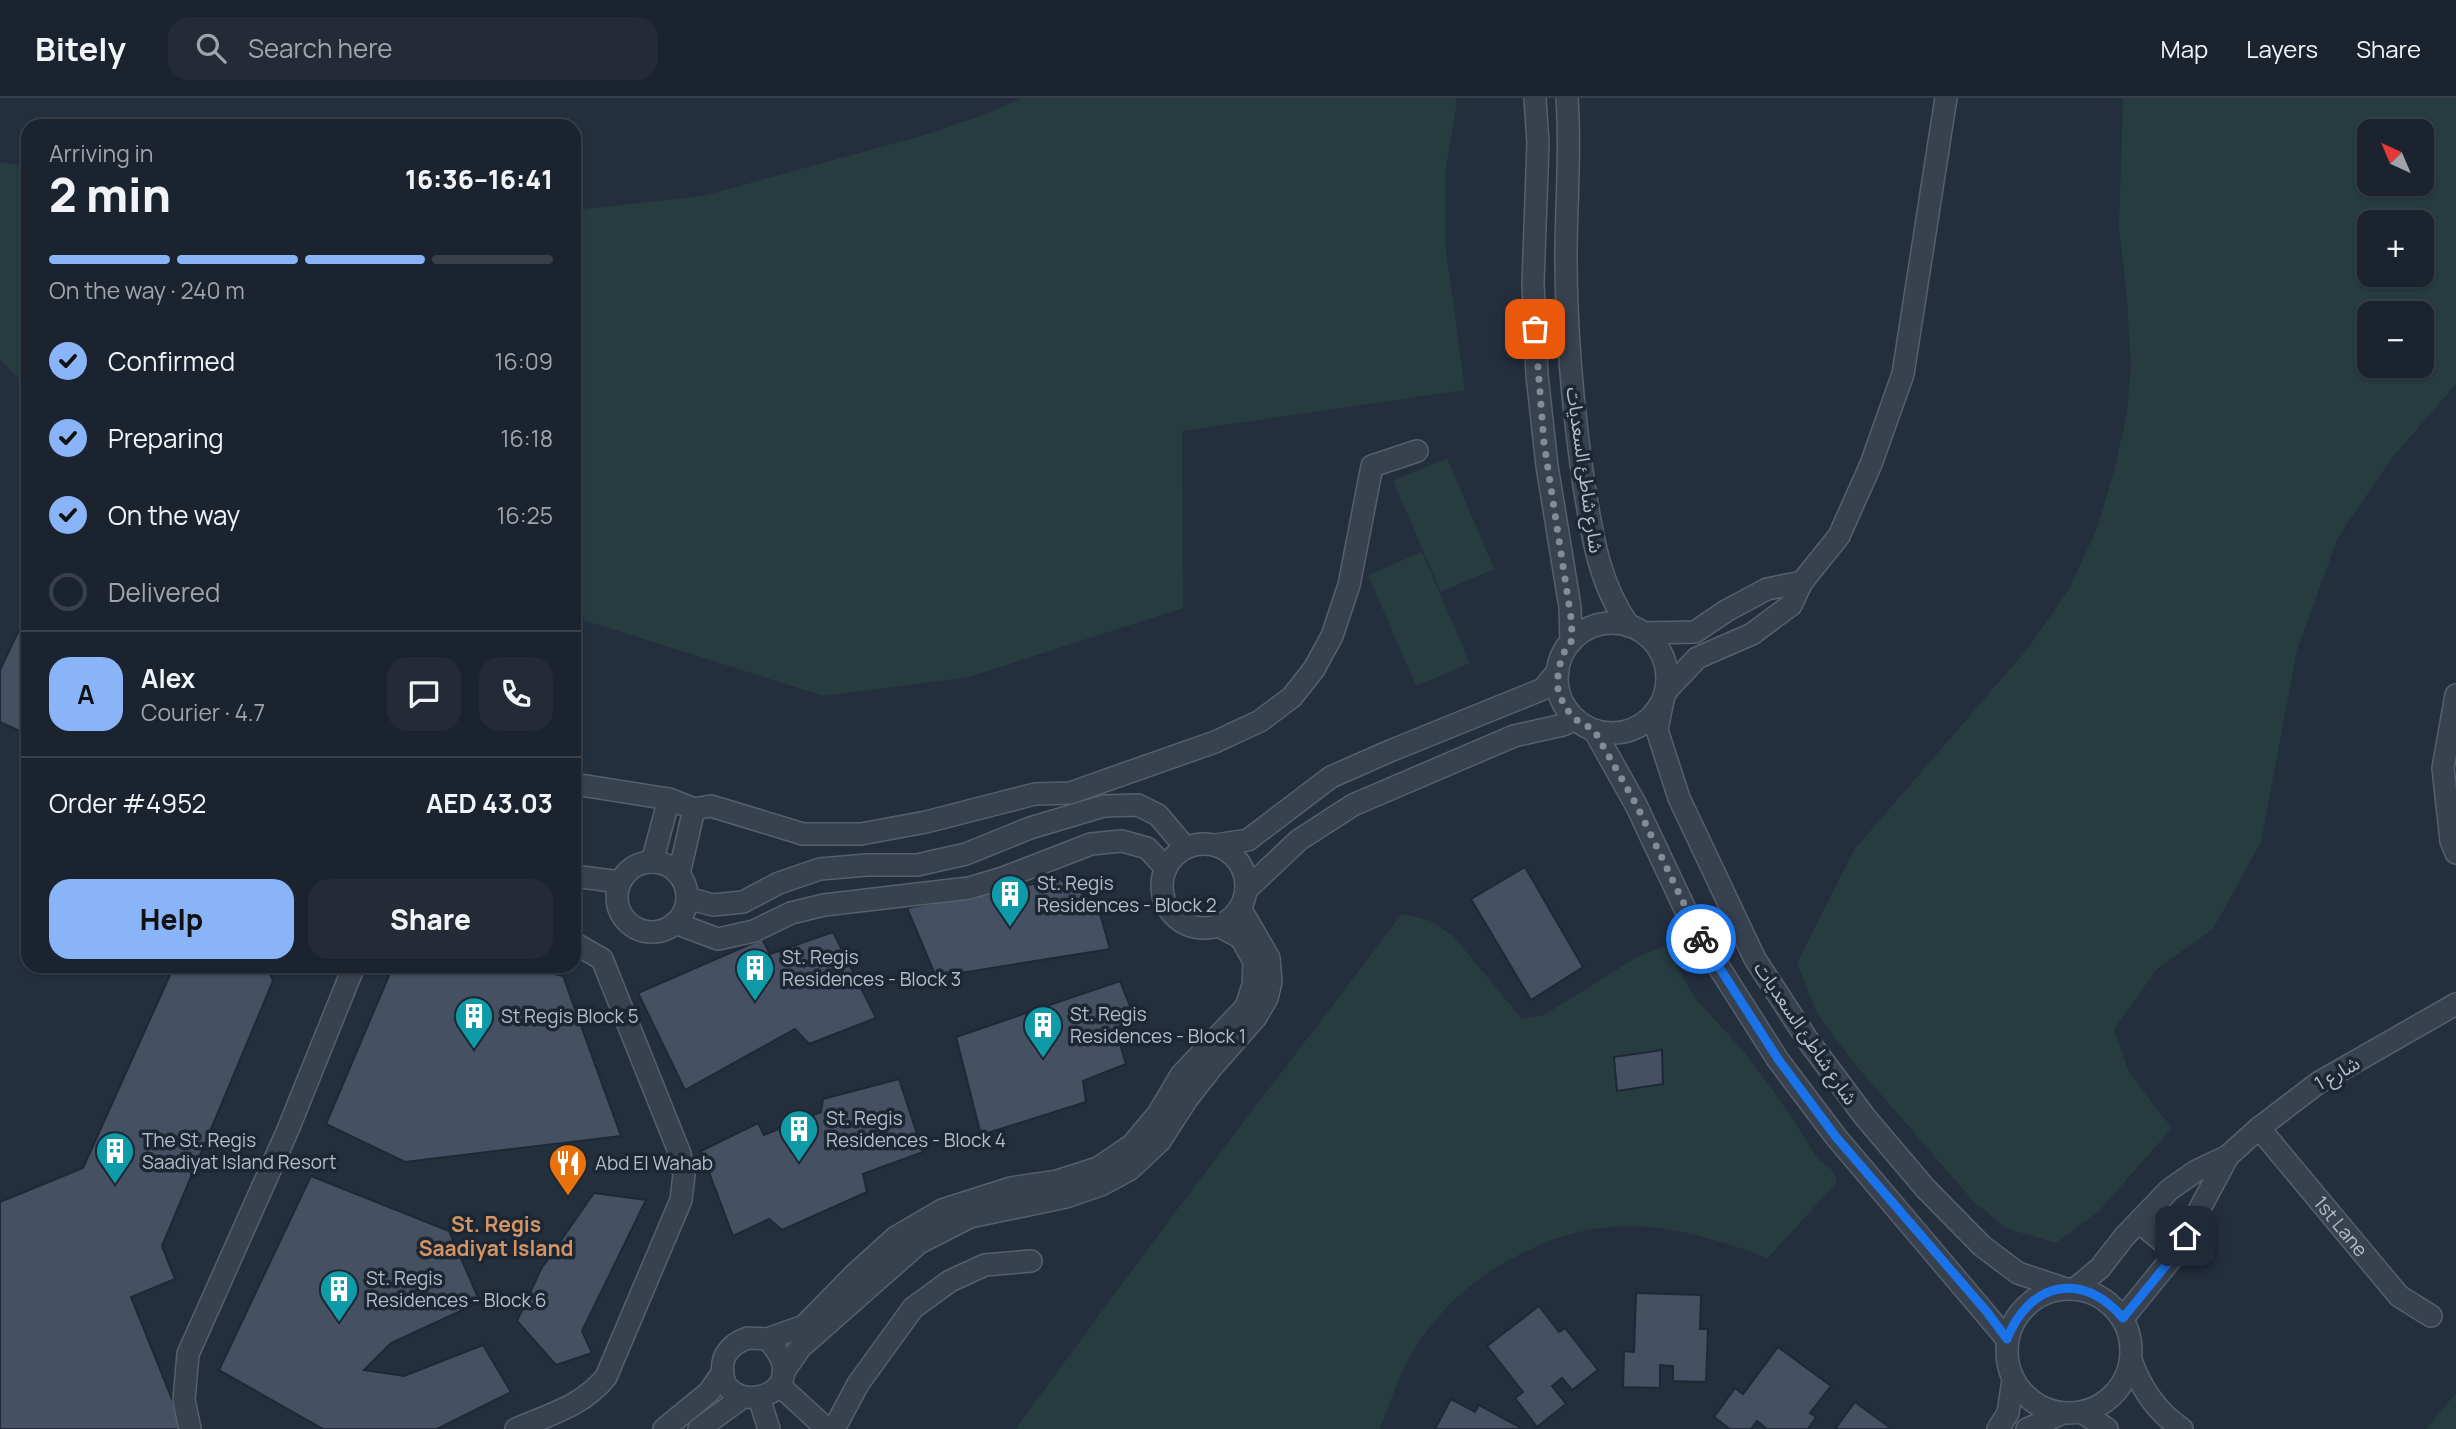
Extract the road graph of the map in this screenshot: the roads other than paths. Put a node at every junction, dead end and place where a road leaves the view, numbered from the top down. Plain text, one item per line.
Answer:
1 (1535, 98) edge
2 (1567, 98) edge
3 (1946, 98) edge
4 (1417, 451) dead end
5 (1802, 582) junction
6 (1637, 629) junction
7 (1571, 642) junction
8 (1558, 671) junction
9 (1664, 695) junction
10 (2456, 695) edge
11 (1585, 725) junction
12 (581, 784) edge
13 (669, 799) junction
14 (694, 809) junction
15 (1215, 845) junction
16 (1186, 848) junction
17 (2456, 853) edge
18 (652, 862) junction
19 (1166, 868) junction
20 (679, 874) junction
21 (581, 877) edge
22 (620, 882) junction
23 (687, 898) junction
24 (1243, 899) junction
25 (675, 923) junction
26 (1219, 926) junction
27 (581, 947) edge
28 (351, 973) edge
29 (2456, 1004) edge
30 (2259, 1129) junction
31 (2228, 1156) junction
32 (2140, 1222) junction
33 (2176, 1253) junction
34 (1031, 1261) dead end
35 (2070, 1288) junction
36 (2431, 1316) dead end
37 (2123, 1318) junction
38 (767, 1339) junction
39 (2007, 1339) junction
40 (2131, 1360) junction
41 (723, 1372) junction
42 (781, 1379) junction
43 (2013, 1380) junction
44 (751, 1398) junction
45 (2072, 1413) junction
46 (190, 1429) edge
47 (516, 1429) edge
48 (664, 1429) edge
49 (699, 1429) edge
50 (769, 1429) edge
51 (827, 1429) edge
52 (834, 1429) edge
53 (1998, 1429) edge
54 (2027, 1429) edge
55 (2108, 1429) edge
56 (2182, 1429) edge

1 - 7 street, شارع شاطئ السعديات
2 - 6 street, شارع شاطئ السعديات
3 - 5 street
4 - 14 street
5 - 6 street
5 - 9 street
6 - 7 street
6 - 9 street
7 - 8 street
8 - 11 street
8 - 15 street
9 - 11 street
9 - 35 street, شارع شاطئ السعديات
10 - 17 street
11 - 24 street
11 - 39 street, شارع شاطئ السعديات
12 - 13 street
13 - 14 street
13 - 18 street
14 - 20 street
15 - 16 street
15 - 24 street
16 - 19 street
16 - 23 street
18 - 20 street
18 - 22 street
19 - 25 street
19 - 26 street
20 - 23 street
21 - 22 street
22 - 25 street
23 - 25 street
24 - 26 street
24 - 42 street
26 - 38 street
27 - 47 street
28 - 46 street
29 - 30 street, شارع 1
30 - 31 street, شارع 1
30 - 36 street, 1st Lane
31 - 32 street, شارع 1
31 - 33 street, شارع 1
32 - 33 street
32 - 35 street, شارع 1
33 - 37 street, شارع 1
34 - 52 street
35 - 37 street
35 - 39 street
37 - 40 street
38 - 41 street
38 - 42 street
39 - 43 street
40 - 45 street
40 - 56 street
41 - 44 street
41 - 48 street
42 - 44 street
42 - 51 street
43 - 45 street
43 - 53 street
44 - 49 street
44 - 50 street
45 - 54 street
45 - 55 street

